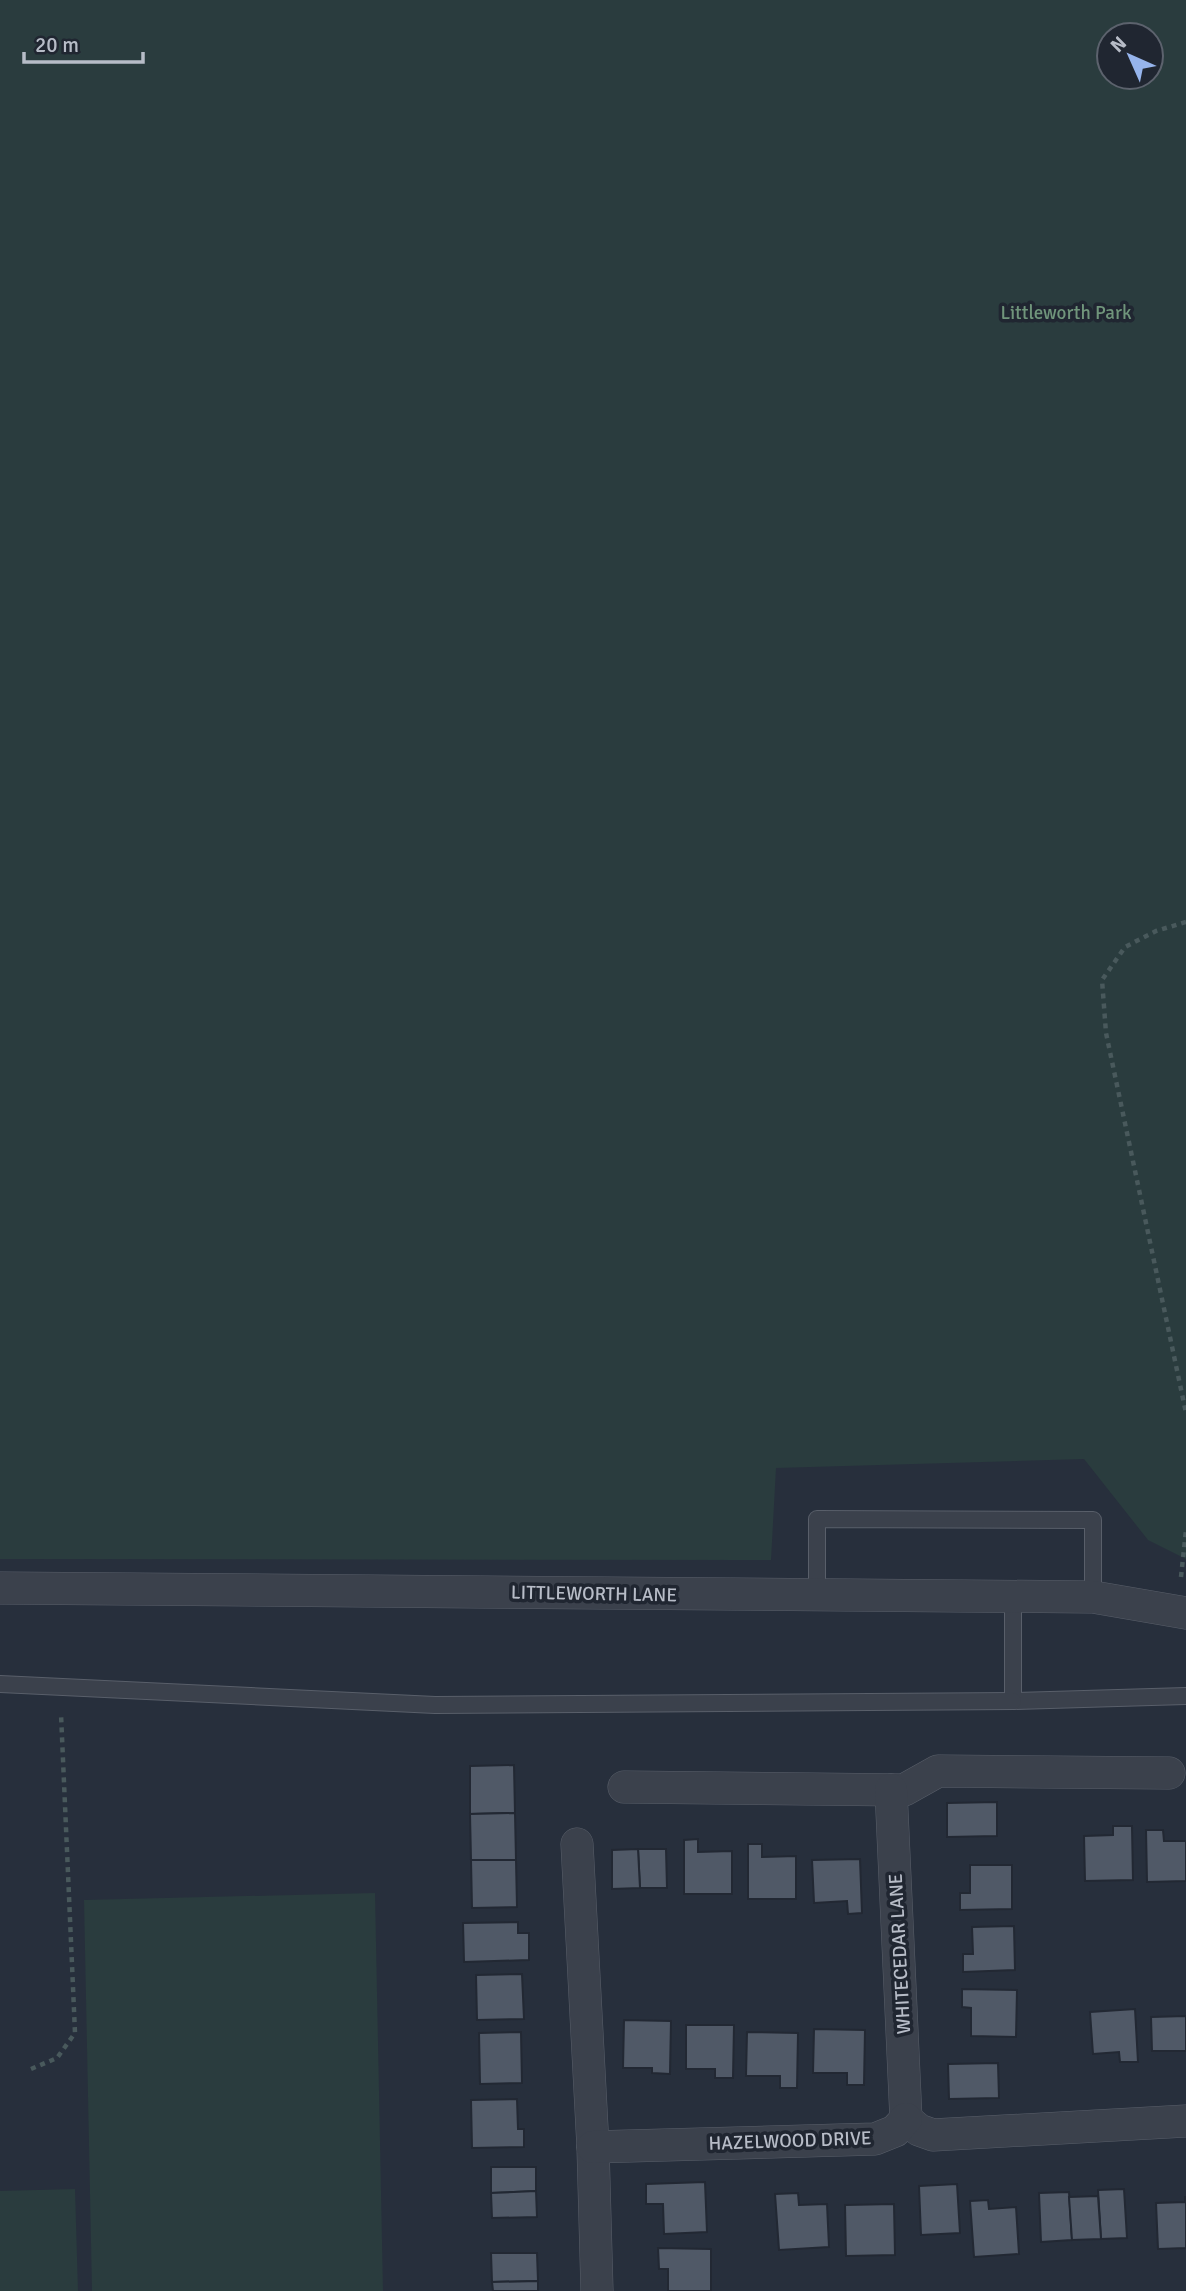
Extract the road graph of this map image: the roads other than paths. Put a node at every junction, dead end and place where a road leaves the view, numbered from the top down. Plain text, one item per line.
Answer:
1 (0, 1588) edge
2 (817, 1595) junction
3 (1013, 1597) junction
4 (1093, 1597) junction
5 (1182, 1613) edge
6 (0, 1684) edge
7 (1186, 1696) edge
8 (1013, 1701) junction
9 (1169, 1773) dead end
10 (624, 1787) dead end
11 (891, 1790) junction
12 (577, 1844) dead end
13 (906, 2119) junction
14 (1186, 2121) edge
15 (593, 2147) junction
16 (597, 2291) edge

1 - 2 street, LITTLEWORTH LANE
2 - 3 street, LITTLEWORTH LANE
2 - 4 lane
3 - 4 street, LITTLEWORTH LANE
3 - 8 lane
4 - 5 street, LITTLEWORTH LANE
6 - 8 lane
7 - 8 lane
9 - 11 street
10 - 11 street
11 - 13 street, WHITECEDAR LANE
12 - 15 street
13 - 14 street
13 - 15 street, HAZELWOOD DRIVE
15 - 16 street

